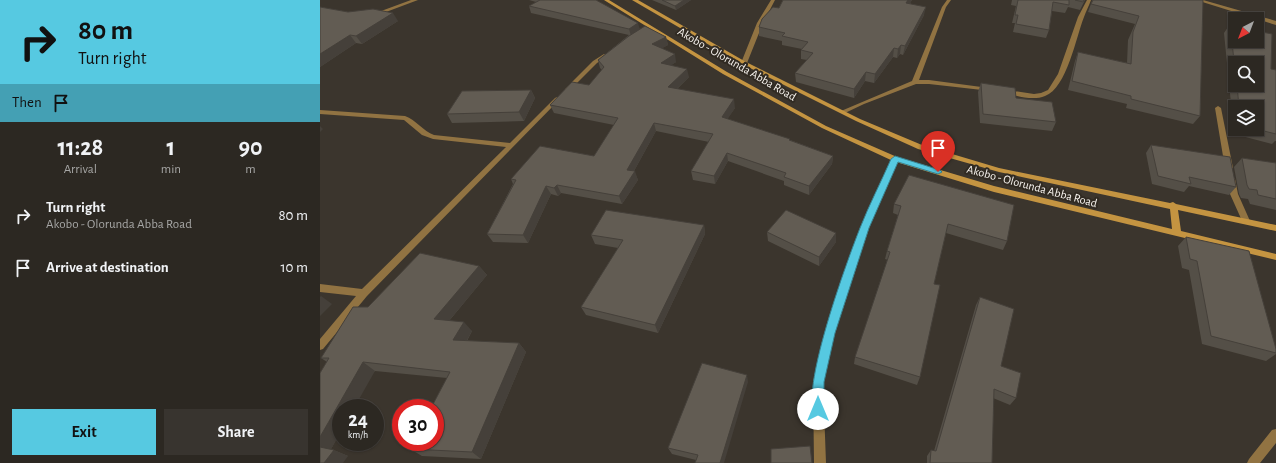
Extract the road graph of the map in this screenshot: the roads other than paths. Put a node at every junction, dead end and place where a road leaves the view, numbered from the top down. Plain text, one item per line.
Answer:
1 (416, 0) edge
2 (606, 0) edge
3 (634, 0) edge
4 (772, 0) edge
5 (949, 0) edge
6 (1089, 0) edge
7 (1198, 0) edge
8 (368, 16) edge
9 (1276, 24) edge
10 (614, 50) edge
11 (744, 63) junction
12 (915, 82) junction
13 (996, 90) edge
14 (1003, 92) edge
15 (1218, 108) dead end
16 (320, 112) edge
17 (843, 112) junction
18 (511, 145) junction
19 (895, 159) junction
20 (1173, 205) junction
21 (1246, 222) junction
22 (1276, 228) edge
23 (1177, 234) junction
24 (1276, 257) edge
25 (320, 288) edge
26 (364, 293) junction
27 (320, 346) edge
28 (1276, 434) edge
29 (820, 463) edge
30 (1253, 463) edge

1 - 8 street
2 - 19 main road, Akobo - Olorunda Abba Road
3 - 11 main road, Akobo - Olorunda Abba Road
4 - 11 street
5 - 12 street
6 - 14 street
7 - 9 street
10 - 18 street
11 - 17 main road, Akobo - Olorunda Abba Road
12 - 13 street
12 - 17 street
15 - 21 street
16 - 18 street
17 - 20 main road, Akobo - Olorunda Abba Road
18 - 26 street
19 - 23 main road, Akobo - Olorunda Abba Road
19 - 29 street
20 - 21 main road, Akobo - Olorunda Abba Road
20 - 23 main road
21 - 22 main road, Akobo - Olorunda Abba Road
23 - 24 main road, Akobo - Olorunda Abba Road
25 - 26 street
26 - 27 street
28 - 30 street

